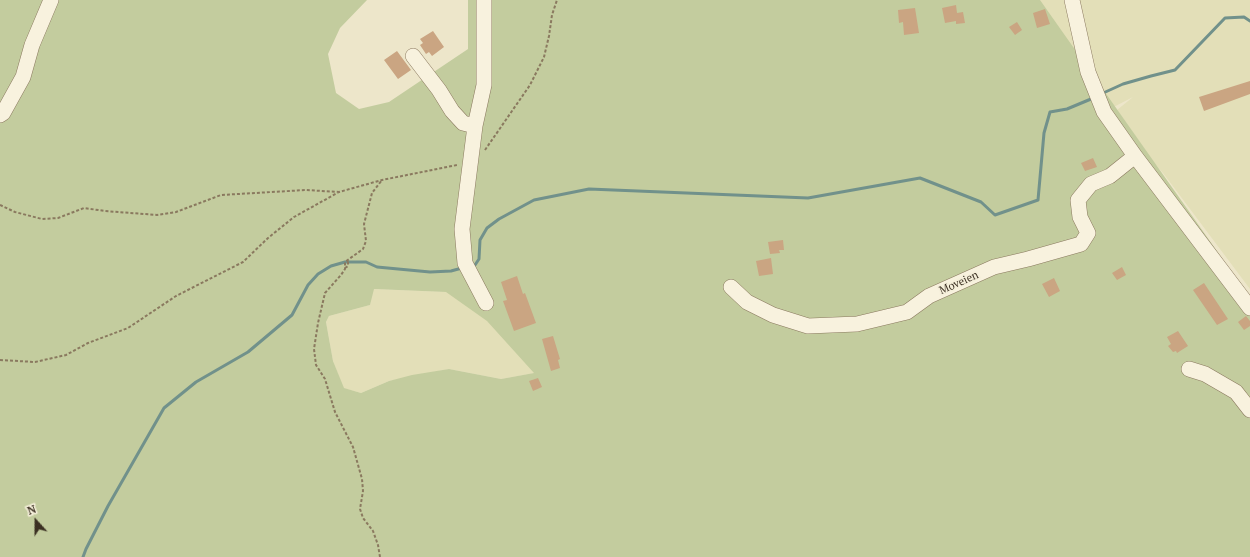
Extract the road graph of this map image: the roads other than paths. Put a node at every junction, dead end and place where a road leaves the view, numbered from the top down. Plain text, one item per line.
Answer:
1 (51, 0) edge
2 (484, 0) edge
3 (1072, 0) edge
4 (413, 56) dead end
5 (0, 115) edge
6 (475, 126) junction
7 (1135, 156) junction
8 (731, 287) dead end
9 (486, 303) dead end
10 (1250, 308) edge
11 (1189, 369) dead end
12 (1250, 410) edge

1 - 5 street
2 - 6 street
3 - 7 street
4 - 6 street
6 - 9 street
7 - 8 street, Moveien
7 - 10 street
11 - 12 street

